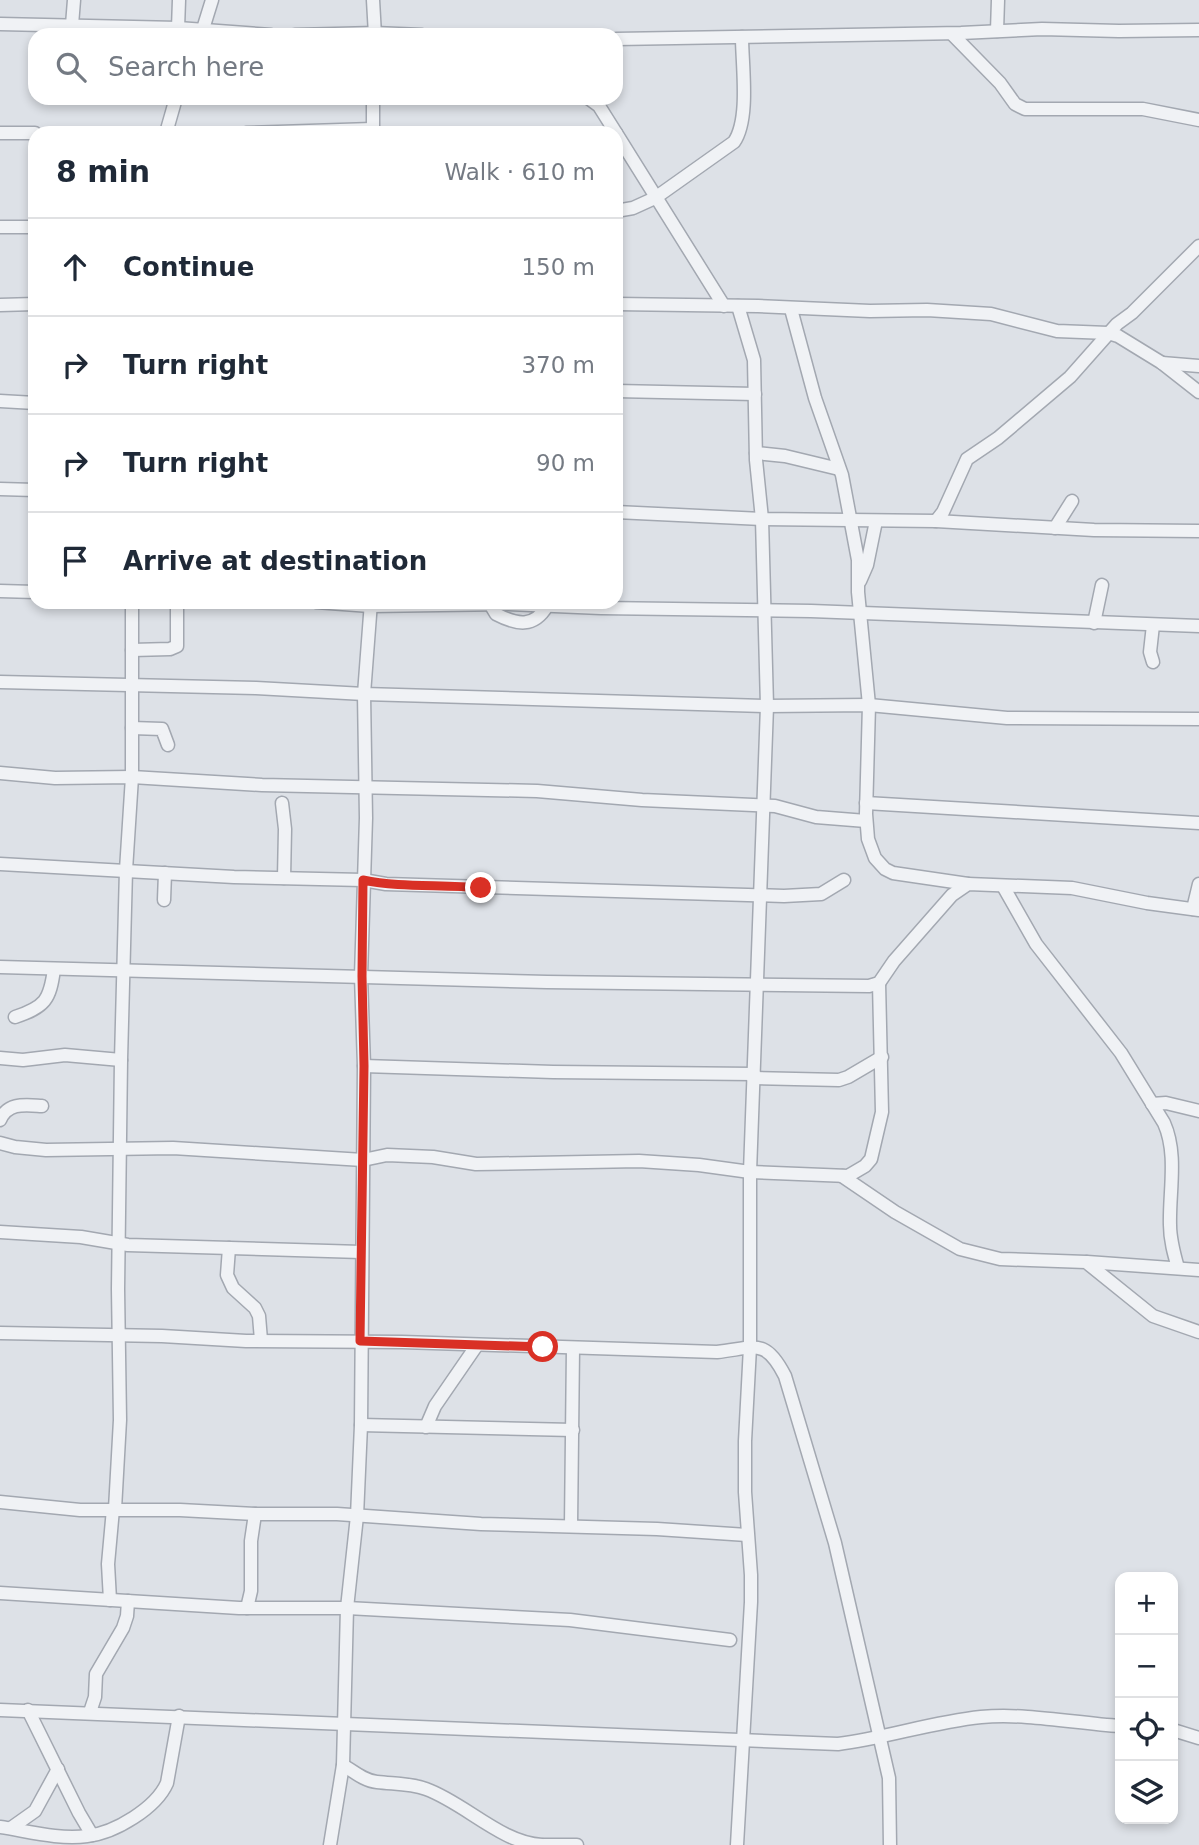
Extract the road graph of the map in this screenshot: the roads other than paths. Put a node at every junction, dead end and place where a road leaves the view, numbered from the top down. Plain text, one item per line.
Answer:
1 (74, 0) edge
2 (179, 0) edge
3 (212, 0) edge
4 (373, 0) edge
5 (998, 0) edge
6 (0, 24) edge
7 (72, 25) junction
8 (178, 28) joint
9 (201, 28) edge
10 (375, 28) edge
11 (1199, 30) edge
12 (997, 31) junction
13 (952, 34) junction
14 (742, 37) junction
15 (623, 39) edge
16 (174, 105) edge
17 (373, 105) edge
18 (598, 105) edge
19 (1199, 120) edge
20 (168, 126) edge
21 (372, 126) edge
22 (612, 126) edge
23 (0, 133) edge
24 (28, 133) edge
25 (623, 145) edge
26 (655, 198) junction
27 (623, 210) edge
28 (0, 227) edge
29 (28, 227) edge
30 (1199, 246) edge
31 (0, 304) edge
32 (28, 304) edge
33 (623, 304) edge
34 (724, 306) junction
35 (738, 306) junction
36 (791, 309) junction
37 (1108, 333) junction
38 (1162, 363) junction
39 (1199, 366) edge
40 (623, 391) edge
41 (1199, 392) edge
42 (755, 394) junction
43 (0, 401) edge
44 (28, 403) edge
45 (756, 453) junction
46 (839, 469) junction
47 (0, 489) edge
48 (28, 490) edge
49 (1072, 501) dead end
50 (623, 512) edge
51 (762, 519) junction
52 (851, 521) junction
53 (876, 521) junction
54 (936, 521) junction
55 (1055, 528) junction
56 (1199, 531) edge
57 (1102, 585) dead end
58 (858, 586) junction
59 (0, 591) edge
60 (28, 592) edge
61 (623, 607) edge
62 (132, 609) edge
63 (177, 609) edge
64 (370, 609) edge
65 (764, 610) junction
66 (861, 612) junction
67 (1094, 623) junction
68 (1153, 625) junction
69 (1199, 626) edge
70 (132, 650) junction
71 (1153, 662) dead end
72 (0, 682) edge
73 (132, 685) junction
74 (364, 694) junction
75 (869, 705) junction
76 (767, 706) junction
77 (1199, 719) edge
78 (132, 728) junction
79 (168, 744) dead end
80 (0, 773) edge
81 (132, 777) junction
82 (366, 787) junction
83 (282, 803) dead end
84 (866, 803) junction
85 (762, 806) junction
86 (866, 821) junction
87 (1199, 822) edge
88 (0, 864) edge
89 (126, 870) junction
90 (165, 873) junction
91 (284, 878) junction
92 (363, 880) junction
93 (844, 880) dead end
94 (968, 884) junction
95 (1199, 884) edge
96 (1003, 886) junction
97 (759, 895) junction
98 (164, 900) dead end
99 (1196, 910) edge
100 (0, 967) edge
101 (54, 969) junction
102 (124, 971) junction
103 (362, 976) junction
104 (758, 983) junction
105 (879, 983) junction
106 (15, 1017) dead end
107 (0, 1058) edge
108 (882, 1058) junction
109 (121, 1060) junction
110 (364, 1066) junction
111 (753, 1076) junction
112 (1152, 1104) junction
113 (42, 1106) dead end
114 (1199, 1111) edge
115 (0, 1120) edge
116 (0, 1143) edge
117 (120, 1149) junction
118 (363, 1160) junction
119 (750, 1172) junction
120 (842, 1177) junction
121 (0, 1232) edge
122 (119, 1244) junction
123 (229, 1248) junction
124 (360, 1252) junction
125 (1086, 1262) junction
126 (1178, 1268) junction
127 (1199, 1270) edge
128 (1199, 1332) edge
129 (0, 1334) edge
130 (118, 1335) junction
131 (261, 1340) junction
132 (360, 1341) junction
133 (477, 1345) junction
134 (750, 1347) junction
135 (573, 1348) junction
136 (360, 1425) junction
137 (426, 1427) junction
138 (573, 1430) junction
139 (0, 1502) edge
140 (114, 1509) junction
141 (255, 1514) junction
142 (357, 1516) junction
143 (571, 1525) junction
144 (747, 1535) junction
145 (0, 1593) edge
146 (110, 1600) junction
147 (128, 1601) junction
148 (247, 1608) junction
149 (347, 1608) junction
150 (730, 1640) dead end
151 (0, 1710) edge
152 (28, 1710) junction
153 (90, 1712) junction
154 (179, 1716) junction
155 (346, 1723) junction
156 (1115, 1726) edge
157 (1178, 1732) edge
158 (877, 1737) junction
159 (1199, 1738) edge
160 (742, 1741) junction
161 (343, 1765) junction
162 (58, 1769) junction
163 (5, 1828) edge
164 (92, 1835) junction
165 (330, 1845) edge
166 (543, 1845) edge
167 (577, 1845) edge
168 (737, 1845) edge
169 (890, 1845) edge

1 - 7 street
2 - 8 street
3 - 9 street
4 - 10 street
5 - 12 street
6 - 7 street
7 - 8 street
11 - 12 street
12 - 13 street
13 - 14 street
13 - 19 street
14 - 15 street
14 - 26 street
16 - 20 street
17 - 21 street
18 - 22 street
23 - 24 street
25 - 26 street
26 - 27 street
26 - 34 street
28 - 29 street
30 - 37 street
31 - 32 street
33 - 34 street
34 - 35 street
35 - 36 street
35 - 42 street
36 - 37 street
36 - 46 street
37 - 38 street
37 - 54 street
38 - 39 street
38 - 41 street
40 - 42 street
42 - 45 street
43 - 44 street
45 - 46 street
45 - 51 street
46 - 52 street
47 - 48 street
49 - 55 street
50 - 51 street
51 - 52 street
51 - 65 street
52 - 53 street
52 - 58 street
53 - 54 street
53 - 58 street
54 - 55 street
55 - 56 street
57 - 67 street
58 - 66 street
59 - 60 street
61 - 65 street
62 - 70 street
63 - 70 street
64 - 74 street
65 - 66 street
65 - 76 street
66 - 67 street
66 - 75 street
67 - 68 street
68 - 69 street
68 - 71 street
70 - 73 street
72 - 73 street
73 - 74 street
73 - 78 street
74 - 76 street
74 - 82 street
75 - 76 street
75 - 77 street
75 - 84 street
76 - 85 street
78 - 79 street
78 - 81 street
80 - 81 street
81 - 82 street
81 - 89 street
82 - 85 street
82 - 92 street
83 - 91 street
84 - 86 street
84 - 87 street
85 - 86 street
85 - 97 street
86 - 94 street
88 - 89 street
89 - 90 street
89 - 102 street
90 - 91 street
90 - 98 street
91 - 92 street
92 - 97 street
92 - 103 street
93 - 97 street
94 - 96 street
94 - 105 street
95 - 99 street
96 - 99 street
96 - 112 street
97 - 104 street
100 - 101 street
101 - 102 street
101 - 106 street
102 - 103 street
102 - 109 street
103 - 104 street
103 - 110 street
104 - 105 street
104 - 111 street
105 - 108 street
107 - 109 street
108 - 111 street
108 - 120 street
109 - 117 street
110 - 111 street
110 - 118 street
111 - 119 street
112 - 114 street
112 - 126 street
113 - 115 street
116 - 117 street
117 - 118 street
117 - 122 street
118 - 119 street
118 - 124 street
119 - 120 street
119 - 134 street
120 - 125 street
121 - 122 street
122 - 123 street
122 - 130 street
123 - 124 street
123 - 131 street
124 - 132 street
125 - 126 street
125 - 128 street
126 - 127 street
129 - 130 street
130 - 131 street
130 - 140 street
131 - 132 street
132 - 133 street
132 - 136 street
133 - 135 street
133 - 137 street
134 - 135 street
134 - 144 street
134 - 158 street
135 - 138 street
136 - 137 street
136 - 142 street
137 - 138 street
138 - 143 street
139 - 140 street
140 - 141 street
140 - 146 street
141 - 142 street
141 - 148 street
142 - 143 street
142 - 149 street
143 - 144 street
144 - 160 street
145 - 146 street
146 - 147 street
147 - 148 street
147 - 153 street
148 - 149 street
149 - 150 street
149 - 155 street
151 - 152 street
152 - 153 street
152 - 162 street
153 - 154 street
154 - 155 street
154 - 164 street
155 - 160 street
155 - 161 street
156 - 158 street
157 - 159 street
158 - 160 street
158 - 169 street
160 - 168 street
161 - 165 street
161 - 166 street
162 - 163 street
162 - 164 street
163 - 164 street
166 - 167 street

